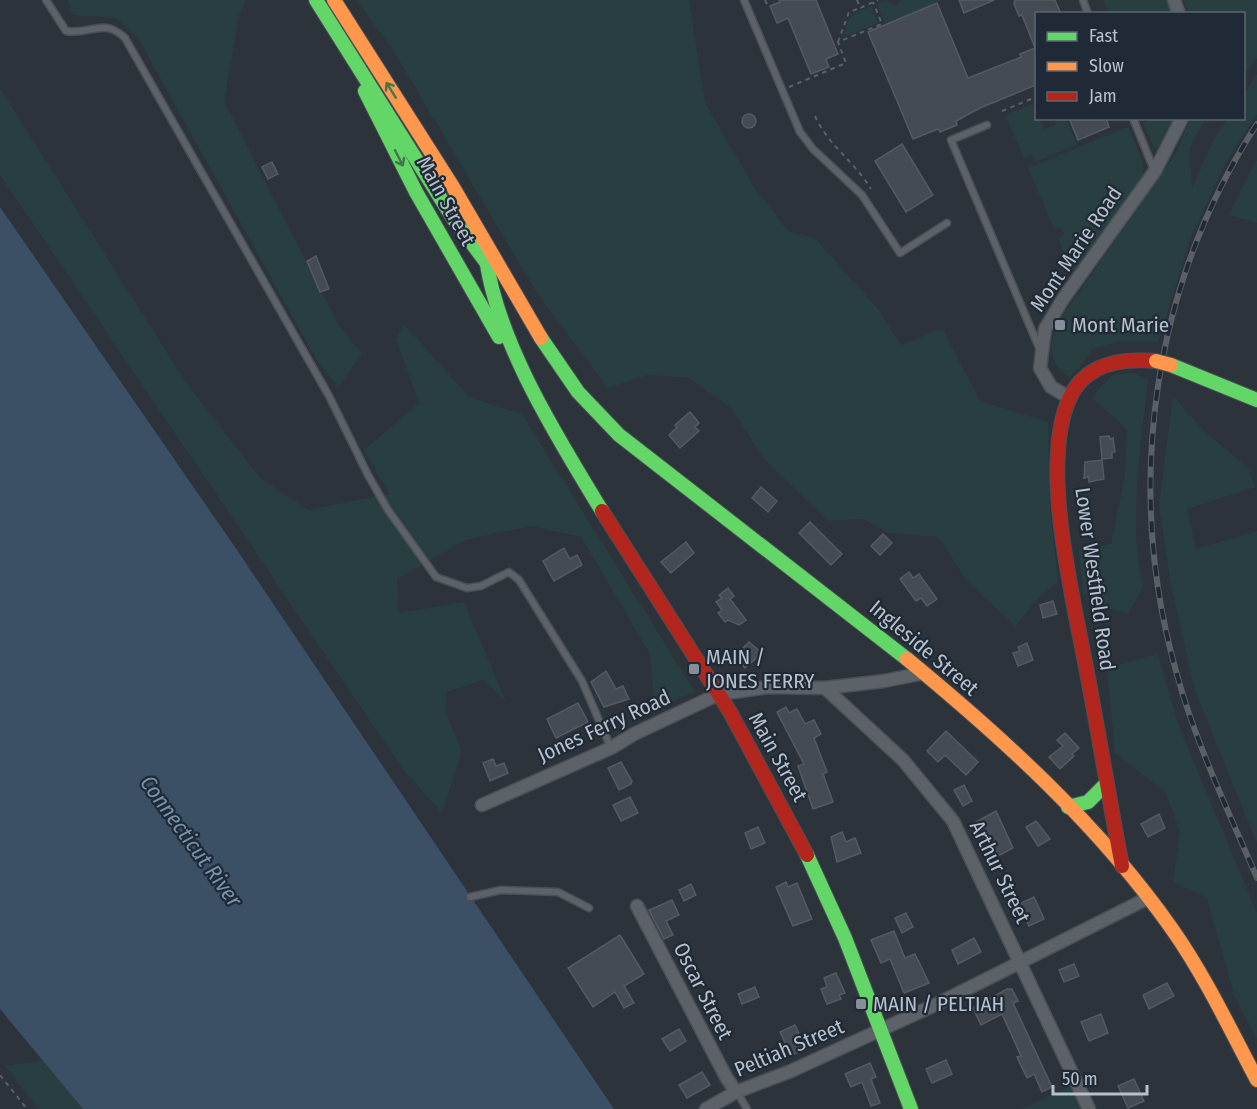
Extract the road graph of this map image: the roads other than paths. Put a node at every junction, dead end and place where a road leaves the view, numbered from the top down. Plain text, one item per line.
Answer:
1 (46, 0) edge
2 (316, 0) edge
3 (334, 0) edge
4 (744, 0) edge
5 (335, 30) junction
6 (1134, 120) edge
7 (1181, 120) edge
8 (987, 125) dead end
9 (1155, 171) junction
10 (467, 211) joint
11 (453, 218) joint
12 (947, 223) dead end
13 (485, 242) junction
14 (486, 262) junction
15 (513, 296) junction
16 (1041, 351) junction
17 (531, 385) junction
18 (1070, 398) junction
19 (1257, 400) edge
20 (924, 673) junction
21 (825, 688) junction
22 (719, 694) junction
23 (611, 748) junction
24 (1106, 784) junction
25 (482, 805) dead end
26 (1068, 807) junction
27 (1122, 866) junction
28 (470, 897) dead end
29 (1148, 898) junction
30 (638, 906) dead end
31 (589, 908) dead end
32 (1021, 963) junction
33 (878, 1030) junction
34 (1257, 1080) edge
35 (736, 1092) junction
36 (706, 1109) edge
37 (747, 1109) edge
38 (911, 1109) edge
39 (1089, 1109) edge

1 - 23 lane
2 - 5 main road, Main Street
10 -> 3 main road, Main Street
4 - 12 lane
5 - 11 main road, Main Street
5 -> 17 main road, Main Street
6 - 9 lane
7 - 9 street, Mont Marie Road
8 - 16 lane
9 - 16 street, Mont Marie Road
10 - 13 main road, Ingleside Street
11 - 14 main road, Ingleside Street
13 - 14 main road, Main Street
13 - 15 main road, Ingleside Street
14 - 15 main road, Ingleside Street
14 - 17 main road, Main Street
15 - 20 main road, Ingleside Street
16 - 18 street, Mont Marie Road
17 - 22 main road, Main Street
18 - 19 main road, Lower Westfield Road, bridge
18 - 24 main road, Lower Westfield Road
20 - 21 street, Jones Ferry Road
20 - 26 main road, Ingleside Street
21 - 22 street, Jones Ferry Road
21 - 32 street, Arthur Street
22 - 23 street, Jones Ferry Road
22 - 33 main road, Main Street
23 - 25 street, Jones Ferry Road
24 - 26 main road
24 - 27 main road, Lower Westfield Road
26 - 27 main road, Ingleside Street
27 - 29 main road, Ingleside Street
28 - 31 lane
29 - 32 street, Peltiah Street
29 - 34 main road, Ingleside Street
30 - 35 street, Oscar Street
32 - 33 street, Peltiah Street
32 - 39 street, Arthur Street
33 - 35 street, Peltiah Street
33 - 38 main road, Main Street
35 - 36 street, Peltiah Street
35 - 37 lane

